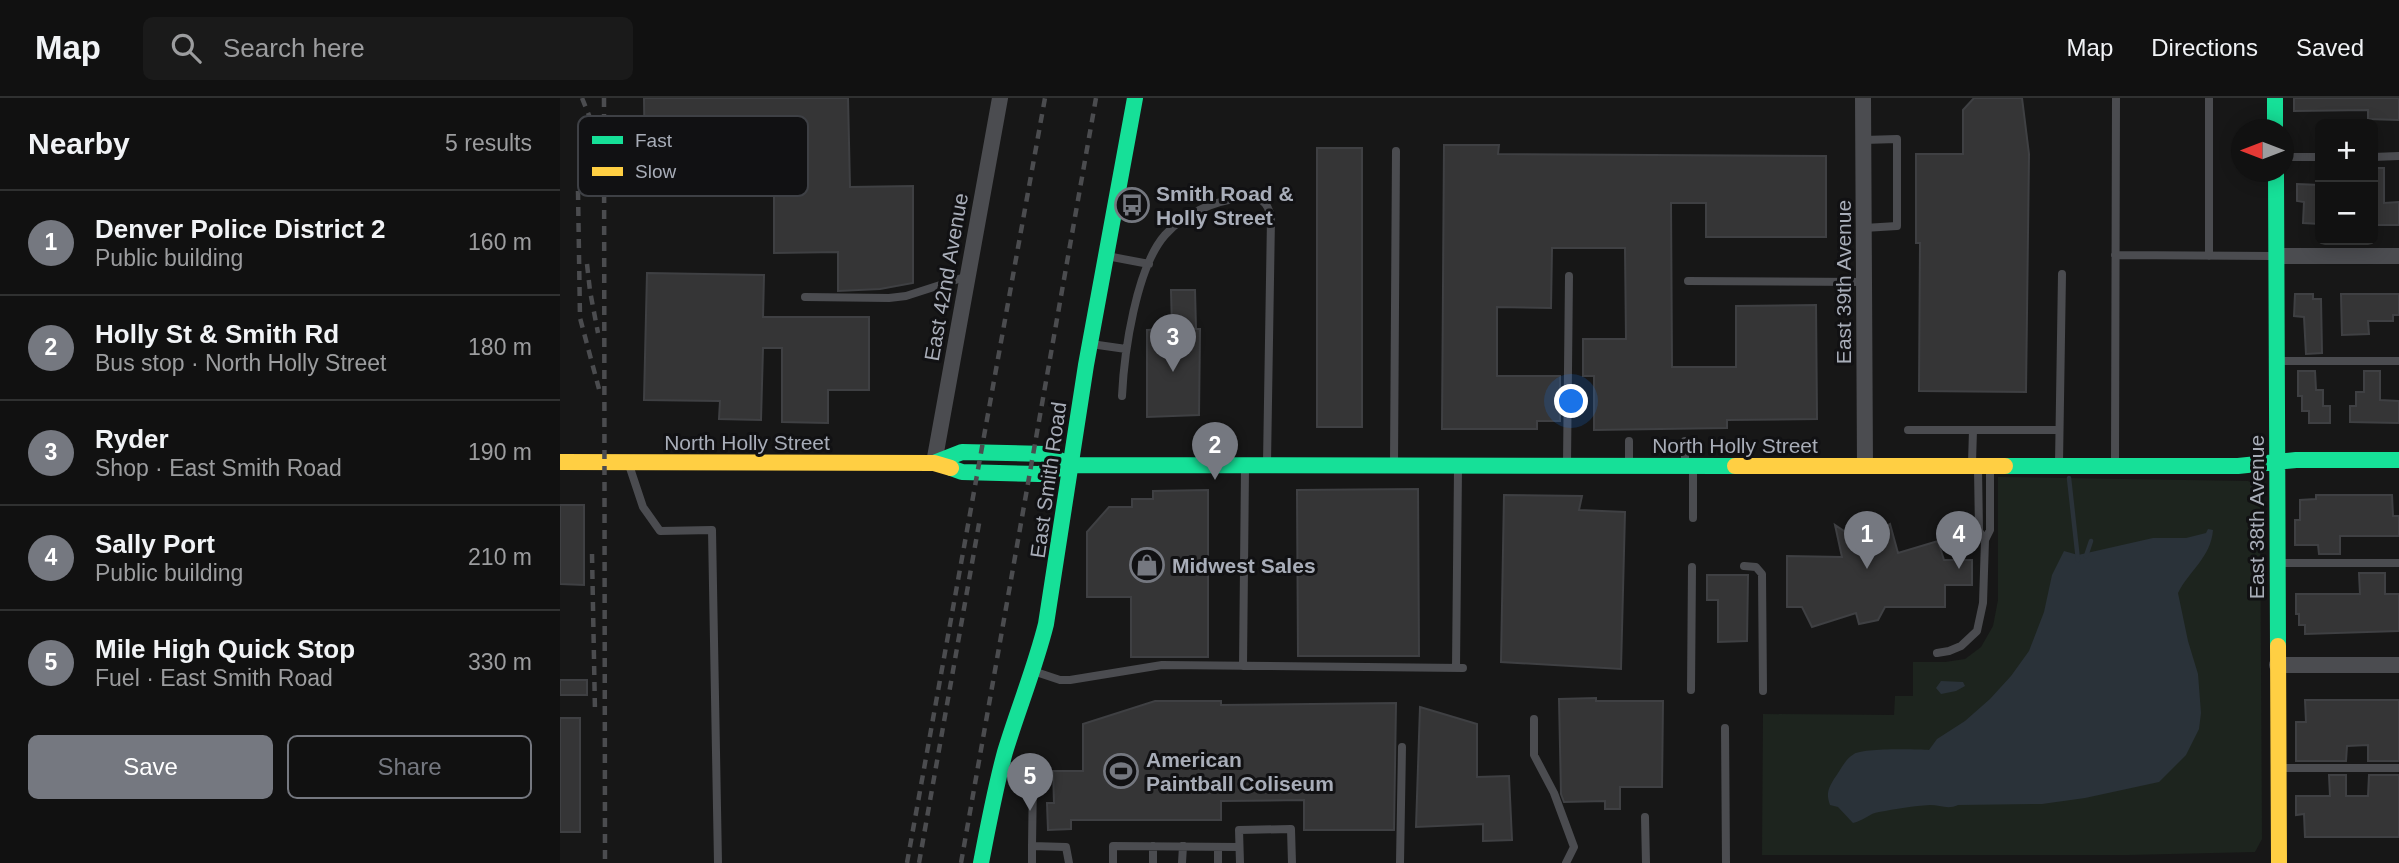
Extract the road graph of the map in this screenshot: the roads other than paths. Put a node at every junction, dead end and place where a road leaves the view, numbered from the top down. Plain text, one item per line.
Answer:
1 (1000, 98) edge
2 (1135, 98) edge
3 (1863, 98) edge
4 (2116, 98) edge
5 (2209, 98) edge
6 (2275, 98) edge
7 (2276, 119) edge
8 (1863, 140) junction
9 (1396, 151) dead end
10 (2378, 156) edge
11 (2399, 156) edge
12 (2294, 157) edge
13 (2315, 157) edge
14 (2276, 182) edge
15 (1864, 228) junction
16 (2115, 255) junction
17 (1106, 256) junction
18 (2210, 256) junction
19 (2277, 256) junction
20 (2399, 256) edge
21 (1149, 264) junction
22 (2062, 274) dead end
23 (968, 276) junction
24 (1570, 276) dead end
25 (1688, 281) dead end
26 (1864, 282) junction
27 (805, 298) dead end
28 (1090, 344) junction
29 (1126, 349) junction
30 (2277, 361) junction
31 (2399, 361) edge
32 (1122, 396) dead end
33 (1908, 430) dead end
34 (1973, 430) junction
35 (2059, 430) junction
36 (1629, 441) dead end
37 (1685, 441) dead end
38 (2399, 460) edge
39 (560, 463) edge
40 (628, 463) junction
41 (934, 463) junction
42 (2277, 463) junction
43 (1071, 466) junction
44 (1245, 466) junction
45 (1267, 466) junction
46 (1394, 466) junction
47 (1458, 466) junction
48 (1567, 466) junction
49 (1629, 466) junction
50 (1689, 466) junction
51 (1865, 466) junction
52 (1980, 466) junction
53 (2059, 466) junction
54 (2115, 466) junction
55 (1693, 518) dead end
56 (2278, 563) junction
57 (2399, 563) edge
58 (1744, 566) dead end
59 (1692, 567) dead end
60 (1937, 653) dead end
61 (2399, 664) edge
62 (2277, 665) junction
63 (1243, 666) junction
64 (1034, 671) junction
65 (1691, 690) dead end
66 (1763, 691) dead end
67 (1534, 719) dead end
68 (1725, 728) dead end
69 (1402, 747) dead end
70 (1003, 763) junction
71 (2278, 768) junction
72 (2399, 768) edge
73 (1645, 817) dead end
74 (1031, 846) junction
75 (1153, 846) junction
76 (1183, 846) junction
77 (1218, 847) junction
78 (1240, 847) junction
79 (718, 863) edge
80 (981, 863) edge
81 (1032, 863) edge
82 (1069, 863) edge
83 (1113, 863) edge
84 (1153, 863) edge
85 (1182, 863) edge
86 (1218, 863) edge
87 (1240, 863) edge
88 (1292, 863) edge
89 (1400, 863) edge
90 (1566, 863) edge
91 (1646, 863) edge
92 (1726, 863) edge
93 (2279, 863) edge

1 - 23 street, East 42nd Avenue
2 - 17 street, East Smith Road
3 - 8 street, East 39th Avenue
4 - 16 lane
5 - 18 lane
6 - 7 street
8 - 15 street, East 39th Avenue
8 - 15 lane
9 - 46 lane
10 - 11 lane
12 - 13 lane
14 - 19 street, East 38th Avenue
15 - 26 street, East 39th Avenue
16 - 18 lane
16 - 54 lane
17 - 21 lane
17 - 28 street, East Smith Road
18 - 19 lane
19 - 20 street
19 - 30 street, East 38th Avenue
21 - 29 lane
21 - 45 lane
22 - 35 lane
23 - 27 lane
23 - 41 street, East 42nd Avenue
24 - 48 lane
25 - 26 lane
26 - 51 street, East 39th Avenue
28 - 29 lane
28 - 43 street, East Smith Road
29 - 32 lane
30 - 31 lane
30 - 42 street, East 38th Avenue
33 - 34 lane
34 - 35 lane
34 - 52 lane
35 - 53 lane
36 - 49 lane
37 - 50 lane
38 - 42 street, North Holly Street
39 - 40 street, North Holly Street
40 - 41 street, North Holly Street
40 - 79 lane
41 - 43 street, North Holly Street
42 - 54 street, North Holly Street
42 - 56 street, East 38th Avenue
43 - 44 street, North Holly Street
43 - 64 street, East Smith Road
44 - 45 street, North Holly Street
44 - 63 lane
45 - 46 street, North Holly Street
46 - 47 street, North Holly Street
47 - 48 street, North Holly Street
47 - 63 lane
48 - 49 street, North Holly Street
49 - 50 street, North Holly Street
50 - 51 street, North Holly Street
50 - 55 lane
51 - 52 street, North Holly Street
52 - 53 street, North Holly Street
52 - 60 lane
53 - 54 street, North Holly Street
56 - 57 lane
56 - 62 street, East 38th Avenue
58 - 66 lane
59 - 65 lane
61 - 62 street
62 - 71 street, East 38th Avenue
63 - 64 lane
64 - 70 street, East Smith Road
67 - 90 lane
68 - 92 lane
69 - 89 lane
70 - 74 lane
70 - 80 street, East Smith Road
71 - 72 lane
71 - 93 street, East 38th Avenue
73 - 91 lane
74 - 81 lane
74 - 82 lane
75 - 76 lane
75 - 83 lane
75 - 84 lane
76 - 77 lane
76 - 85 lane
77 - 78 lane
77 - 86 lane
78 - 87 lane
78 - 88 lane

